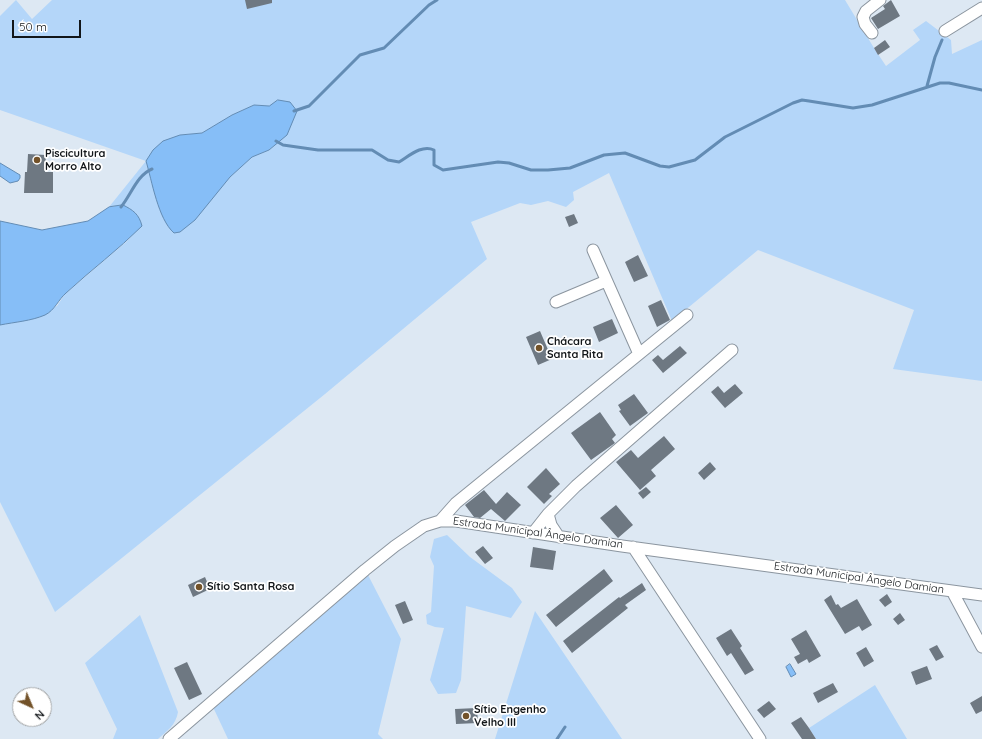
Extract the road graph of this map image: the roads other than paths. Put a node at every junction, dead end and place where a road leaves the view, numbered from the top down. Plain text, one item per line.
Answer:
1 (880, 0) edge
2 (982, 8) edge
3 (945, 31) dead end
4 (872, 33) dead end
5 (593, 250) dead end
6 (606, 281) junction
7 (556, 302) dead end
8 (687, 315) dead end
9 (732, 350) dead end
10 (639, 354) junction
11 (548, 514) junction
12 (440, 520) junction
13 (533, 533) junction
14 (559, 537) junction
15 (633, 547) junction
16 (952, 591) junction
17 (982, 595) edge
18 (982, 647) edge
19 (169, 739) edge
20 (760, 739) edge

1 - 4 street
2 - 3 street
5 - 6 street
6 - 7 street
6 - 10 street
8 - 10 street
9 - 11 street
10 - 12 street
11 - 13 street
11 - 14 street
12 - 13 street, Estrada Municipal Ângelo Damian
12 - 19 street, Estrada Municipal Ângelo Damian
13 - 14 street, Estrada Municipal Ângelo Damian
14 - 15 street, Estrada Municipal Ângelo Damian
15 - 16 street, Estrada Municipal Ângelo Damian
15 - 20 street
16 - 17 street, Estrada Municipal Ângelo Damian
16 - 18 street

